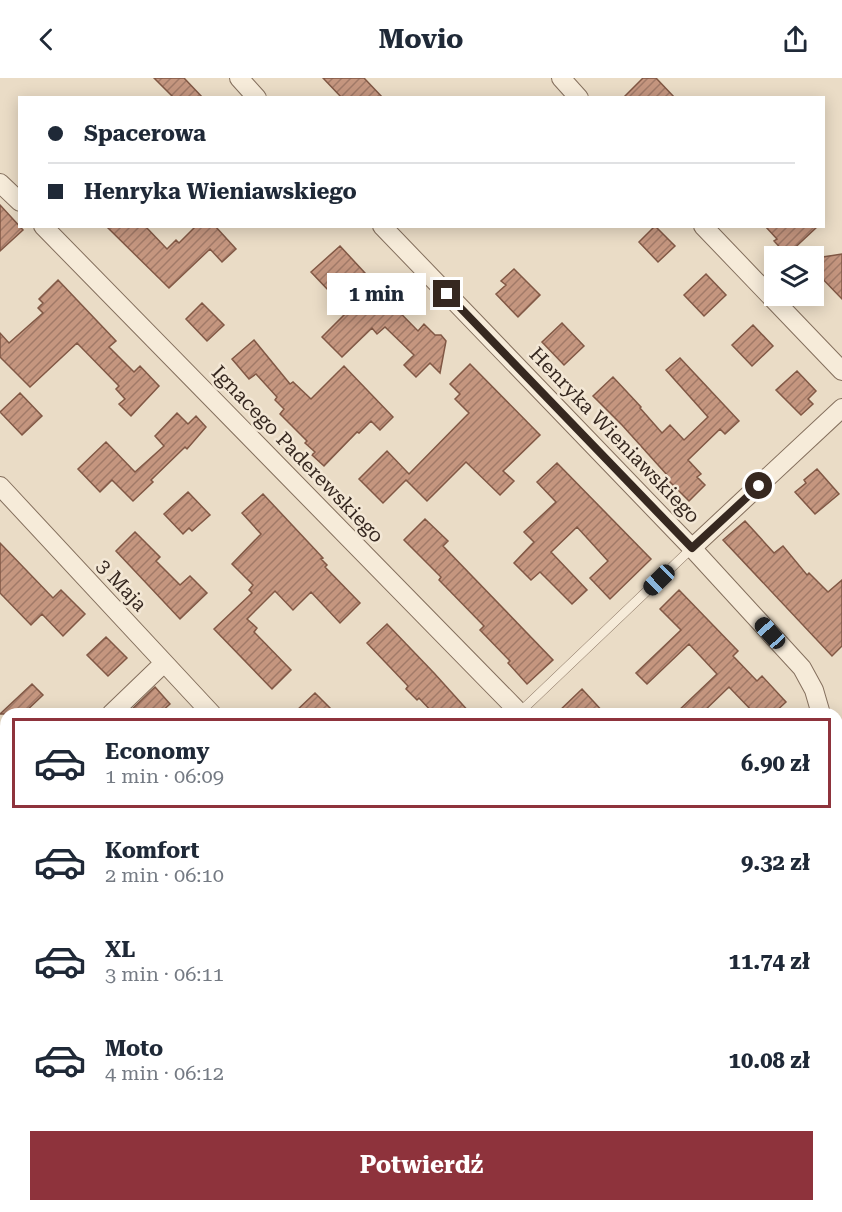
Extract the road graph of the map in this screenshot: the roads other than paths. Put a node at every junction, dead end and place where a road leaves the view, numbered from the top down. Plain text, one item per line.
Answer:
1 (239, 78) edge
2 (561, 78) edge
3 (256, 96) edge
4 (577, 96) edge
5 (0, 183) edge
6 (18, 200) edge
7 (45, 228) edge
8 (384, 228) edge
9 (705, 228) edge
10 (842, 371) edge
11 (842, 408) edge
12 (0, 486) edge
13 (692, 548) junction
14 (164, 663) junction
15 (117, 708) edge
16 (206, 708) edge
17 (515, 708) edge
18 (525, 708) edge
19 (819, 708) edge

1 - 3 street
2 - 4 street
5 - 6 street
7 - 17 street, Ignacego Paderewskiego
8 - 13 street, Henryka Wieniawskiego
9 - 10 street
11 - 13 street
12 - 14 street, 3 Maja
13 - 18 lane
13 - 19 street, Henryka Wieniawskiego
14 - 15 street
14 - 16 street, 3 Maja

